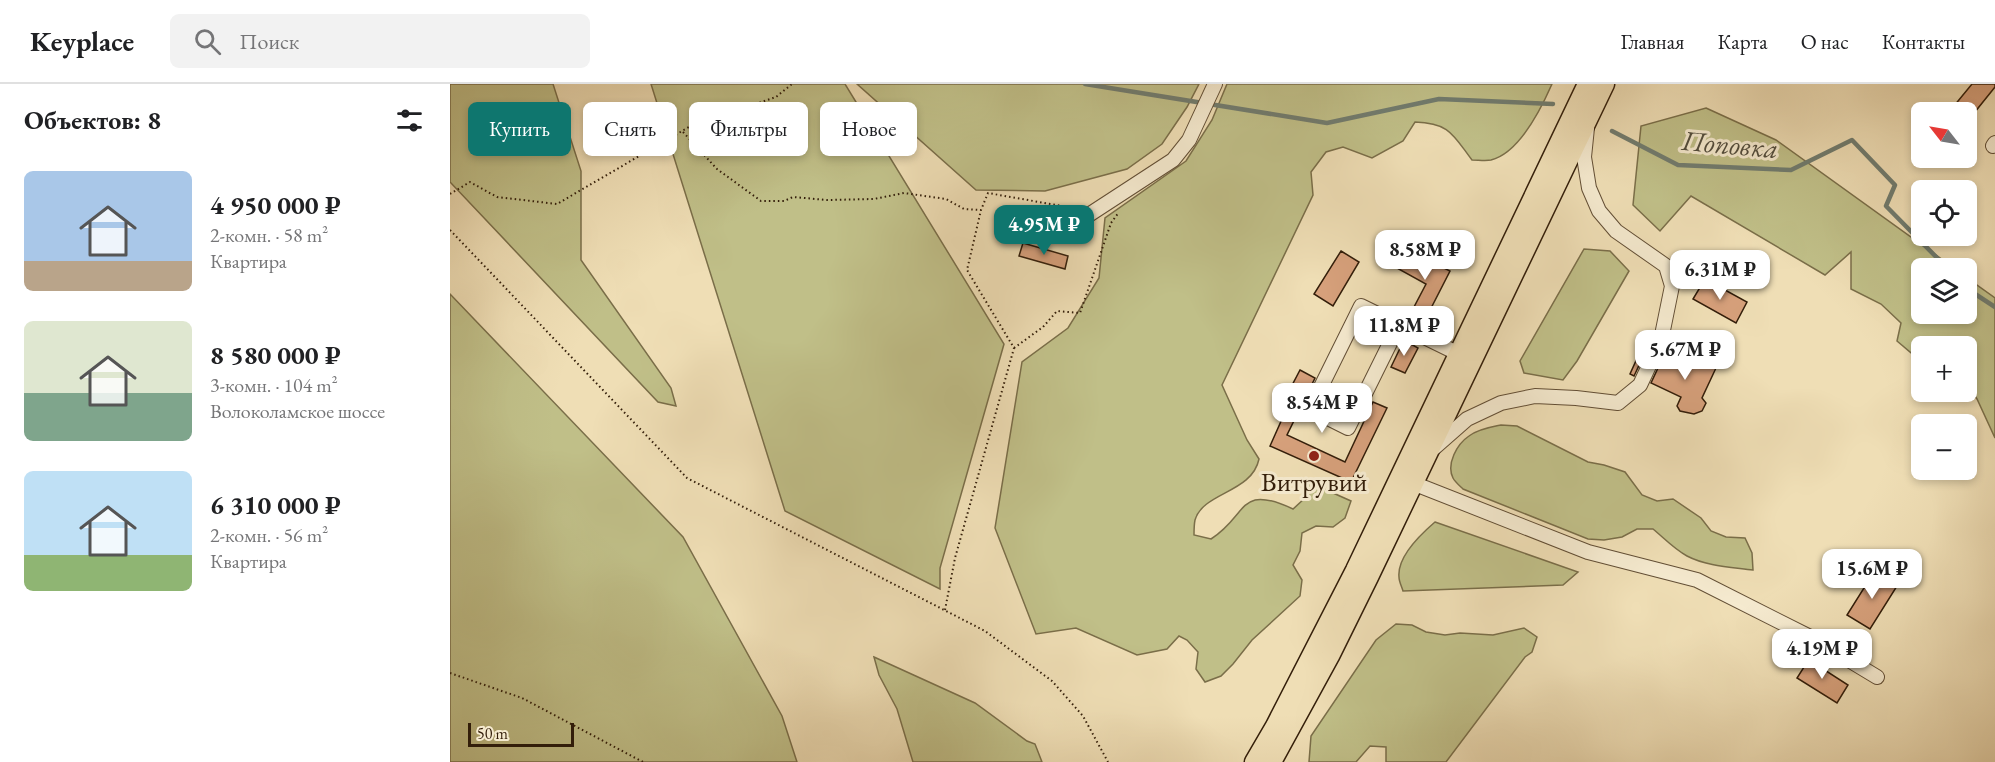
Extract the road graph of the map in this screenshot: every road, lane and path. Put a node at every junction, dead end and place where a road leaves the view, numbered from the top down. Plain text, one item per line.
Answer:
1 (792, 84) edge
2 (1215, 84) edge
3 (1587, 84) edge
4 (1605, 84) edge
5 (1588, 120) junction
6 (682, 131) junction
7 (450, 194) edge
8 (1123, 207) dead end
9 (981, 210) junction
10 (1089, 215) joint
11 (450, 230) edge
12 (1399, 325) junction
13 (1014, 348) junction
14 (1459, 354) junction
15 (1430, 451) junction
16 (1407, 481) junction
17 (945, 610) junction
18 (450, 673) edge
19 (1877, 677) dead end
20 (643, 762) edge
21 (1108, 762) edge
22 (1254, 762) edge
23 (1272, 762) edge

1 - 6 path
2 - 10 lane
3 - 14 main road
4 - 5 main road
5 - 15 main road
5 - 15 lane
6 - 7 path
6 - 9 path
8 - 13 path
9 - 10 path
9 - 13 path
11 - 17 path
12 - 12 lane
12 - 14 lane
13 - 17 path
14 - 16 main road
15 - 16 main road
16 - 19 lane
16 - 22 main road
16 - 23 main road
17 - 21 path
18 - 20 path

